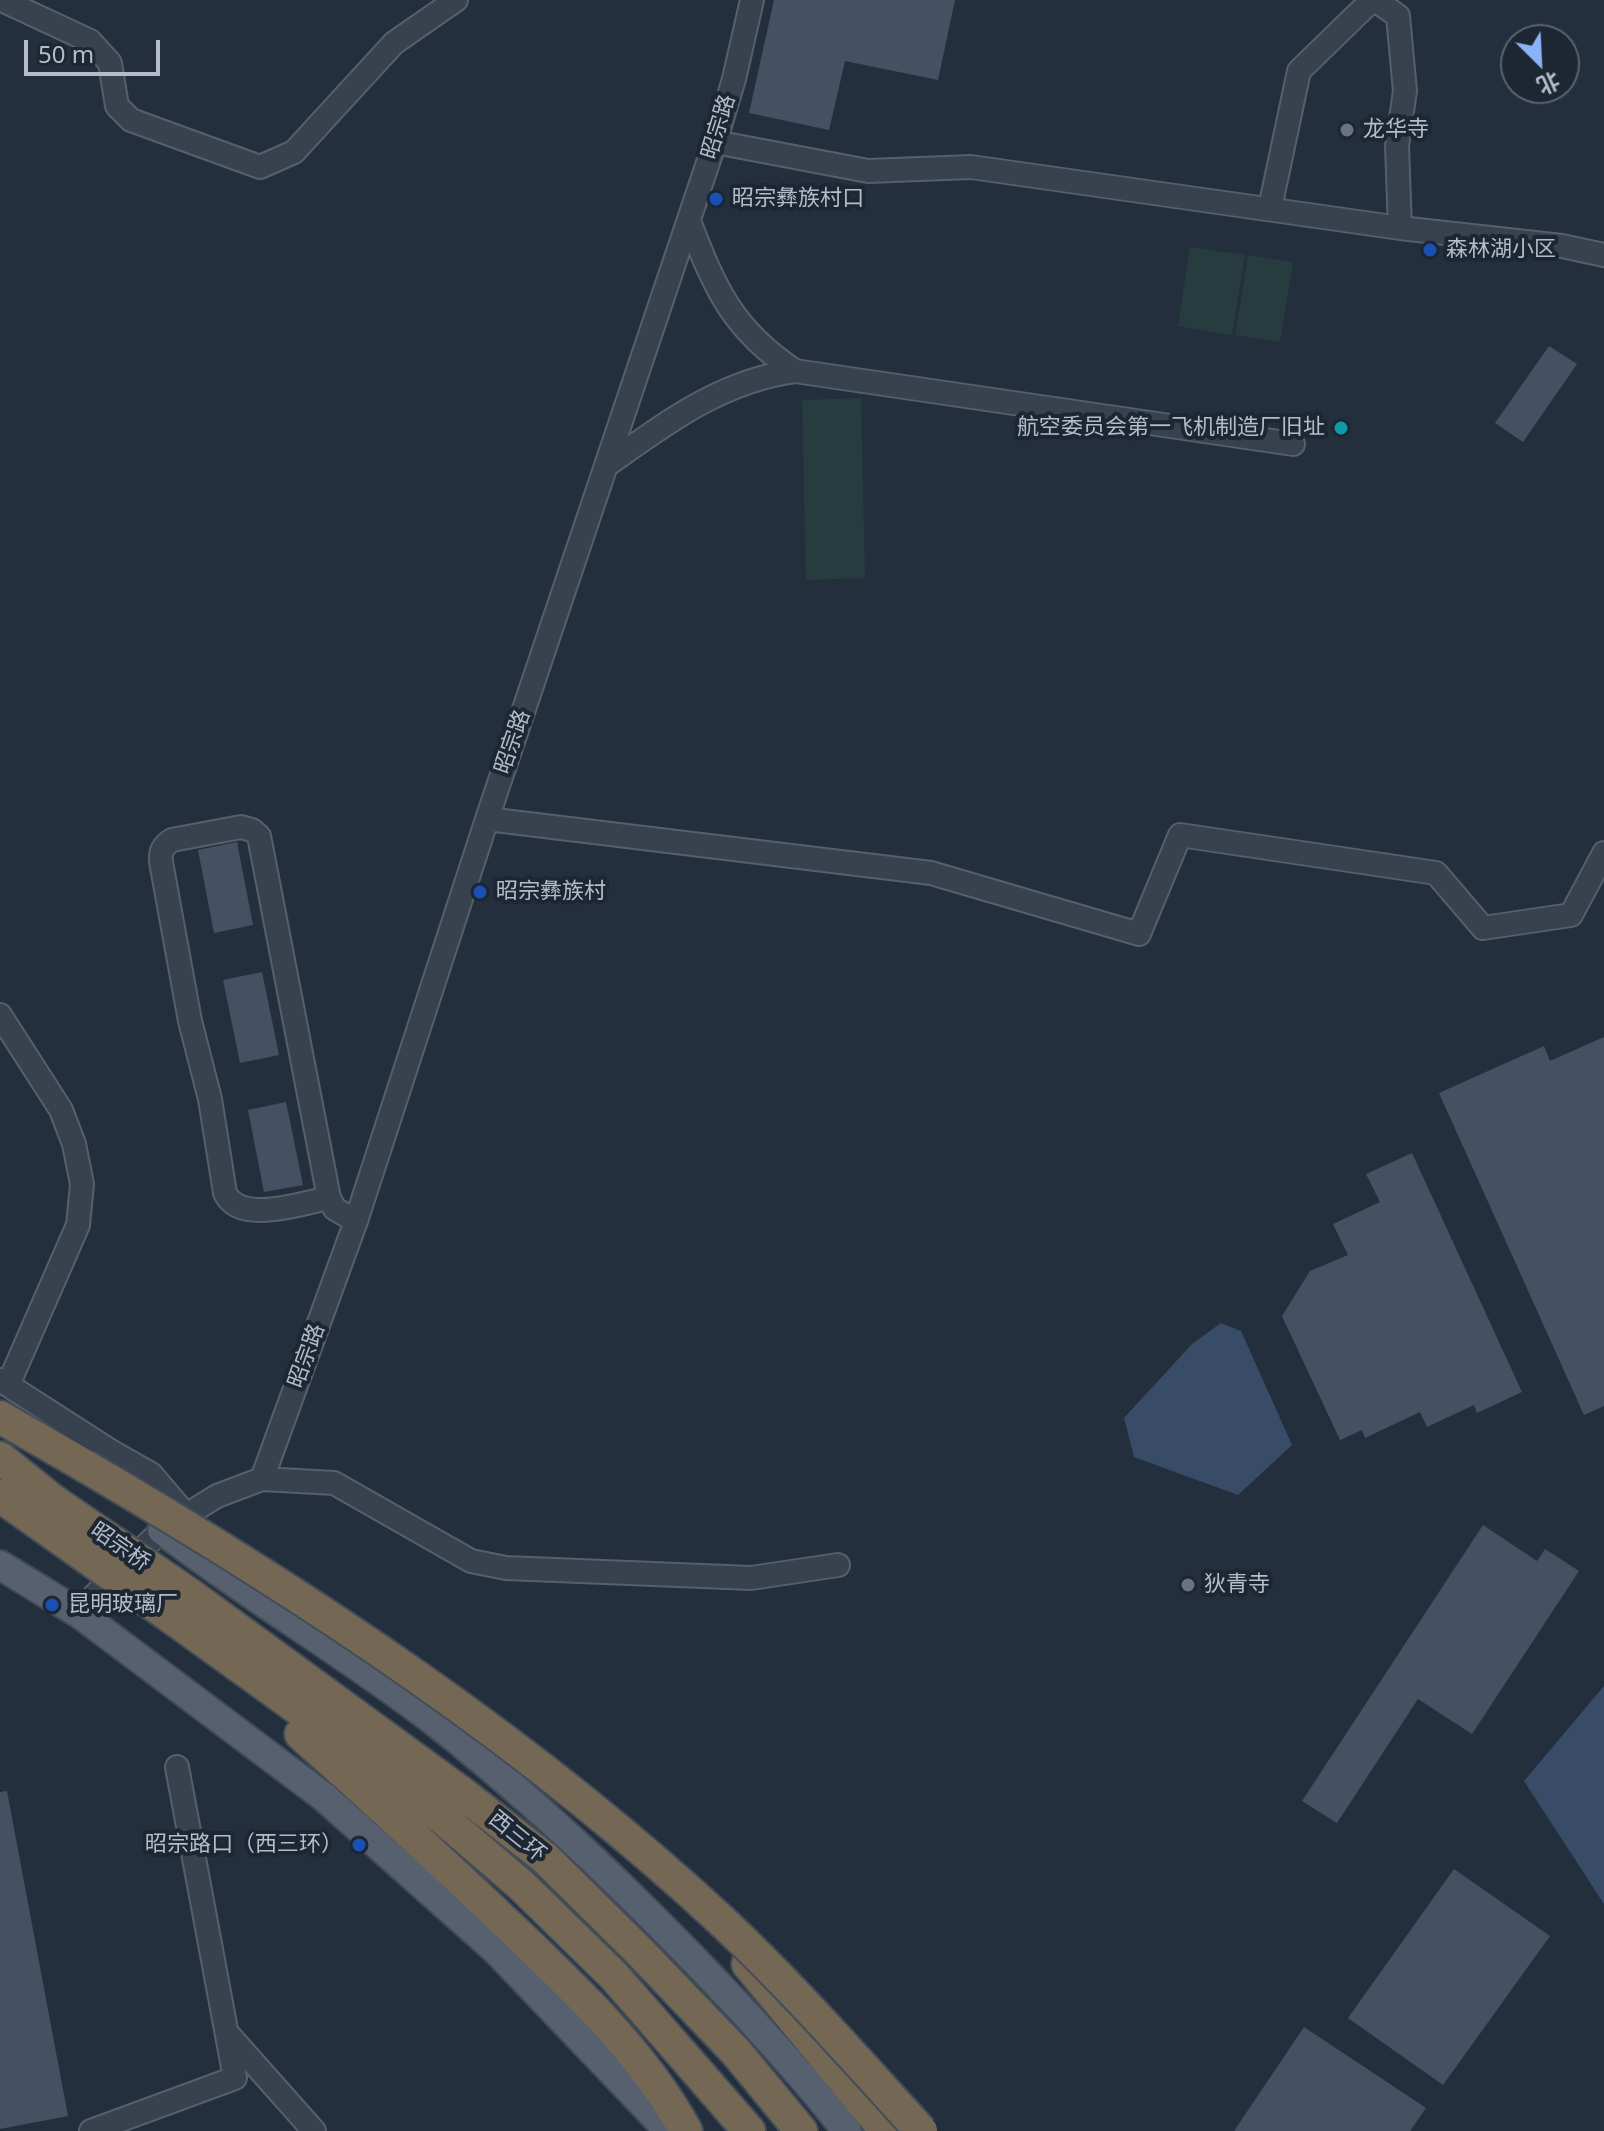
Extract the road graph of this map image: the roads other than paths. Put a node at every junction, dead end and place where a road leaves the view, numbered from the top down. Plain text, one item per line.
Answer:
1 (2, 0) edge
2 (456, 0) edge
3 (752, 0) edge
4 (1374, 0) edge
5 (715, 142) junction
6 (1270, 208) junction
7 (689, 221) junction
8 (1400, 228) junction
9 (1604, 255) edge
10 (795, 371) junction
11 (1293, 444) dead end
12 (607, 465) junction
13 (487, 819) junction
14 (1604, 853) edge
15 (0, 1015) edge
16 (329, 1198) junction
17 (356, 1221) junction
18 (4, 1382) edge
19 (0, 1417) edge
20 (0, 1458) edge
21 (262, 1479) junction
22 (0, 1496) edge
23 (44, 1511) junction
24 (174, 1522) junction
25 (0, 1565) edge
26 (838, 1565) dead end
27 (180, 1605) junction
28 (80, 1614) junction
29 (177, 1767) dead end
30 (686, 1890) junction
31 (226, 2033) junction
32 (91, 2131) edge
33 (314, 2131) edge
34 (669, 2131) edge
35 (686, 2131) edge
36 (749, 2131) edge
37 (801, 2131) edge
38 (847, 2131) edge
39 (886, 2131) edge
40 (921, 2131) edge

1 - 2 street
3 - 5 street, 昭宗路
4 - 6 street
4 - 8 street
5 - 6 street
5 - 7 street, 昭宗路
6 - 8 street
7 - 10 street
7 - 12 street, 昭宗路
8 - 9 street
10 - 11 street
10 - 12 street
12 - 13 street, 昭宗路
13 - 14 street
13 - 17 street, 昭宗路
15 - 18 street
16 - 16 street
16 - 17 street
17 - 21 street, 昭宗路
18 - 24 street
19 - 30 highway, bridge
20 - 23 highway
21 - 24 street
21 - 26 street
22 - 23 highway
23 - 27 highway, 昭宗桥, bridge
24 - 28 street
24 - 38 main road
25 - 28 main road
27 - 35 highway
27 - 36 highway, 西三环
27 - 37 highway, 西三环
28 - 34 main road
29 - 31 street
30 - 39 highway, bridge
30 - 40 highway, bridge
31 - 32 street
31 - 33 street

